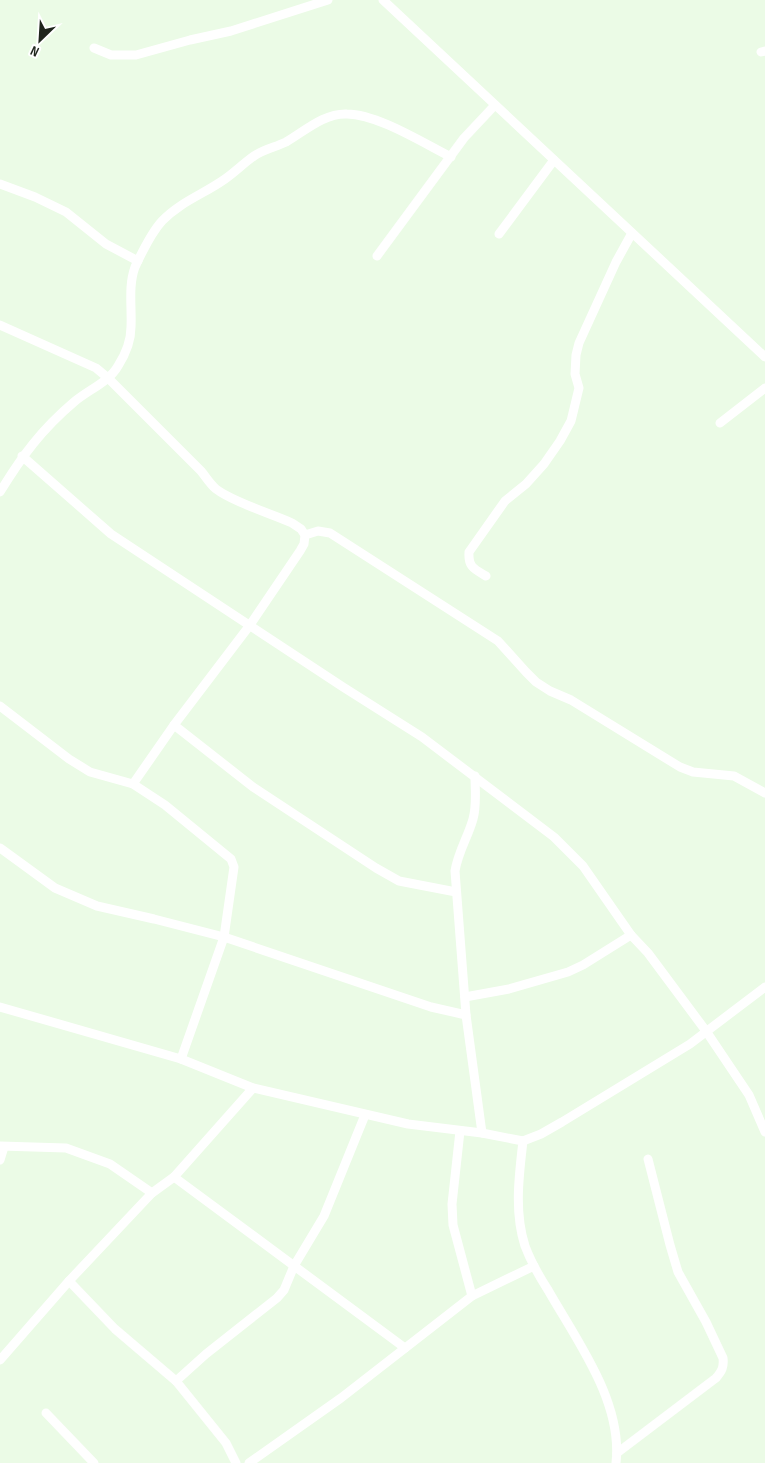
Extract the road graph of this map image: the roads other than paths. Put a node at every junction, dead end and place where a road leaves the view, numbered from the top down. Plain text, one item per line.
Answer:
1 (328, 0) edge
2 (383, 0) edge
3 (94, 48) dead end
4 (495, 105) junction
5 (451, 157) junction
6 (554, 160) junction
7 (0, 184) edge
8 (632, 233) junction
9 (499, 234) dead end
10 (377, 256) dead end
11 (138, 262) junction
12 (0, 325) edge
13 (765, 357) edge
14 (108, 378) junction
15 (765, 388) edge
16 (720, 423) dead end
17 (22, 456) junction
18 (0, 492) edge
19 (305, 535) junction
20 (486, 576) dead end
21 (250, 625) junction
22 (0, 706) edge
23 (174, 726) junction
24 (474, 776) junction
25 (133, 784) junction
26 (765, 793) edge
27 (0, 848) edge
28 (456, 892) junction
29 (631, 935) junction
30 (224, 937) junction
31 (765, 987) edge
32 (465, 997) junction
33 (0, 1007) edge
34 (466, 1015) junction
35 (706, 1031) junction
36 (181, 1059) junction
37 (252, 1088) junction
38 (365, 1115) junction
39 (460, 1132) junction
40 (765, 1132) edge
41 (482, 1133) junction
42 (523, 1141) junction
43 (2, 1147) edge
44 (648, 1159) dead end
45 (0, 1160) edge
46 (174, 1177) junction
47 (152, 1193) junction
48 (294, 1266) junction
49 (534, 1266) junction
50 (69, 1281) junction
51 (472, 1296) junction
52 (405, 1348) junction
53 (0, 1360) edge
54 (176, 1381) junction
55 (46, 1413) dead end
56 (617, 1458) edge
57 (94, 1463) edge
58 (236, 1463) edge
59 (249, 1463) edge

1 - 3 street
2 - 4 street
4 - 5 street
4 - 6 street
5 - 10 street
5 - 11 street
6 - 8 street
6 - 9 street
7 - 11 street
8 - 13 street
8 - 20 street
11 - 14 street
12 - 14 street
14 - 17 street
14 - 19 street
15 - 16 street
17 - 18 street
17 - 21 street
19 - 21 street
19 - 26 street
21 - 23 street
21 - 24 street
22 - 25 street
23 - 25 street
23 - 28 street
24 - 28 street
24 - 29 street
25 - 30 street
27 - 30 street
28 - 32 street
29 - 32 street
29 - 35 street
30 - 34 street
30 - 36 street
31 - 35 street
32 - 34 street
33 - 36 street
34 - 41 street
35 - 40 street
35 - 42 street
36 - 37 street
37 - 38 street
37 - 46 street
38 - 39 street
38 - 48 street
39 - 41 street
39 - 51 street
41 - 42 street
42 - 49 street
43 - 45 street
43 - 47 street
44 - 56 street
46 - 47 street
46 - 48 street
47 - 50 street
48 - 52 street
48 - 54 street
49 - 51 street
49 - 56 street
50 - 53 street
50 - 54 street
51 - 52 street
52 - 59 street
54 - 58 street
55 - 57 street

